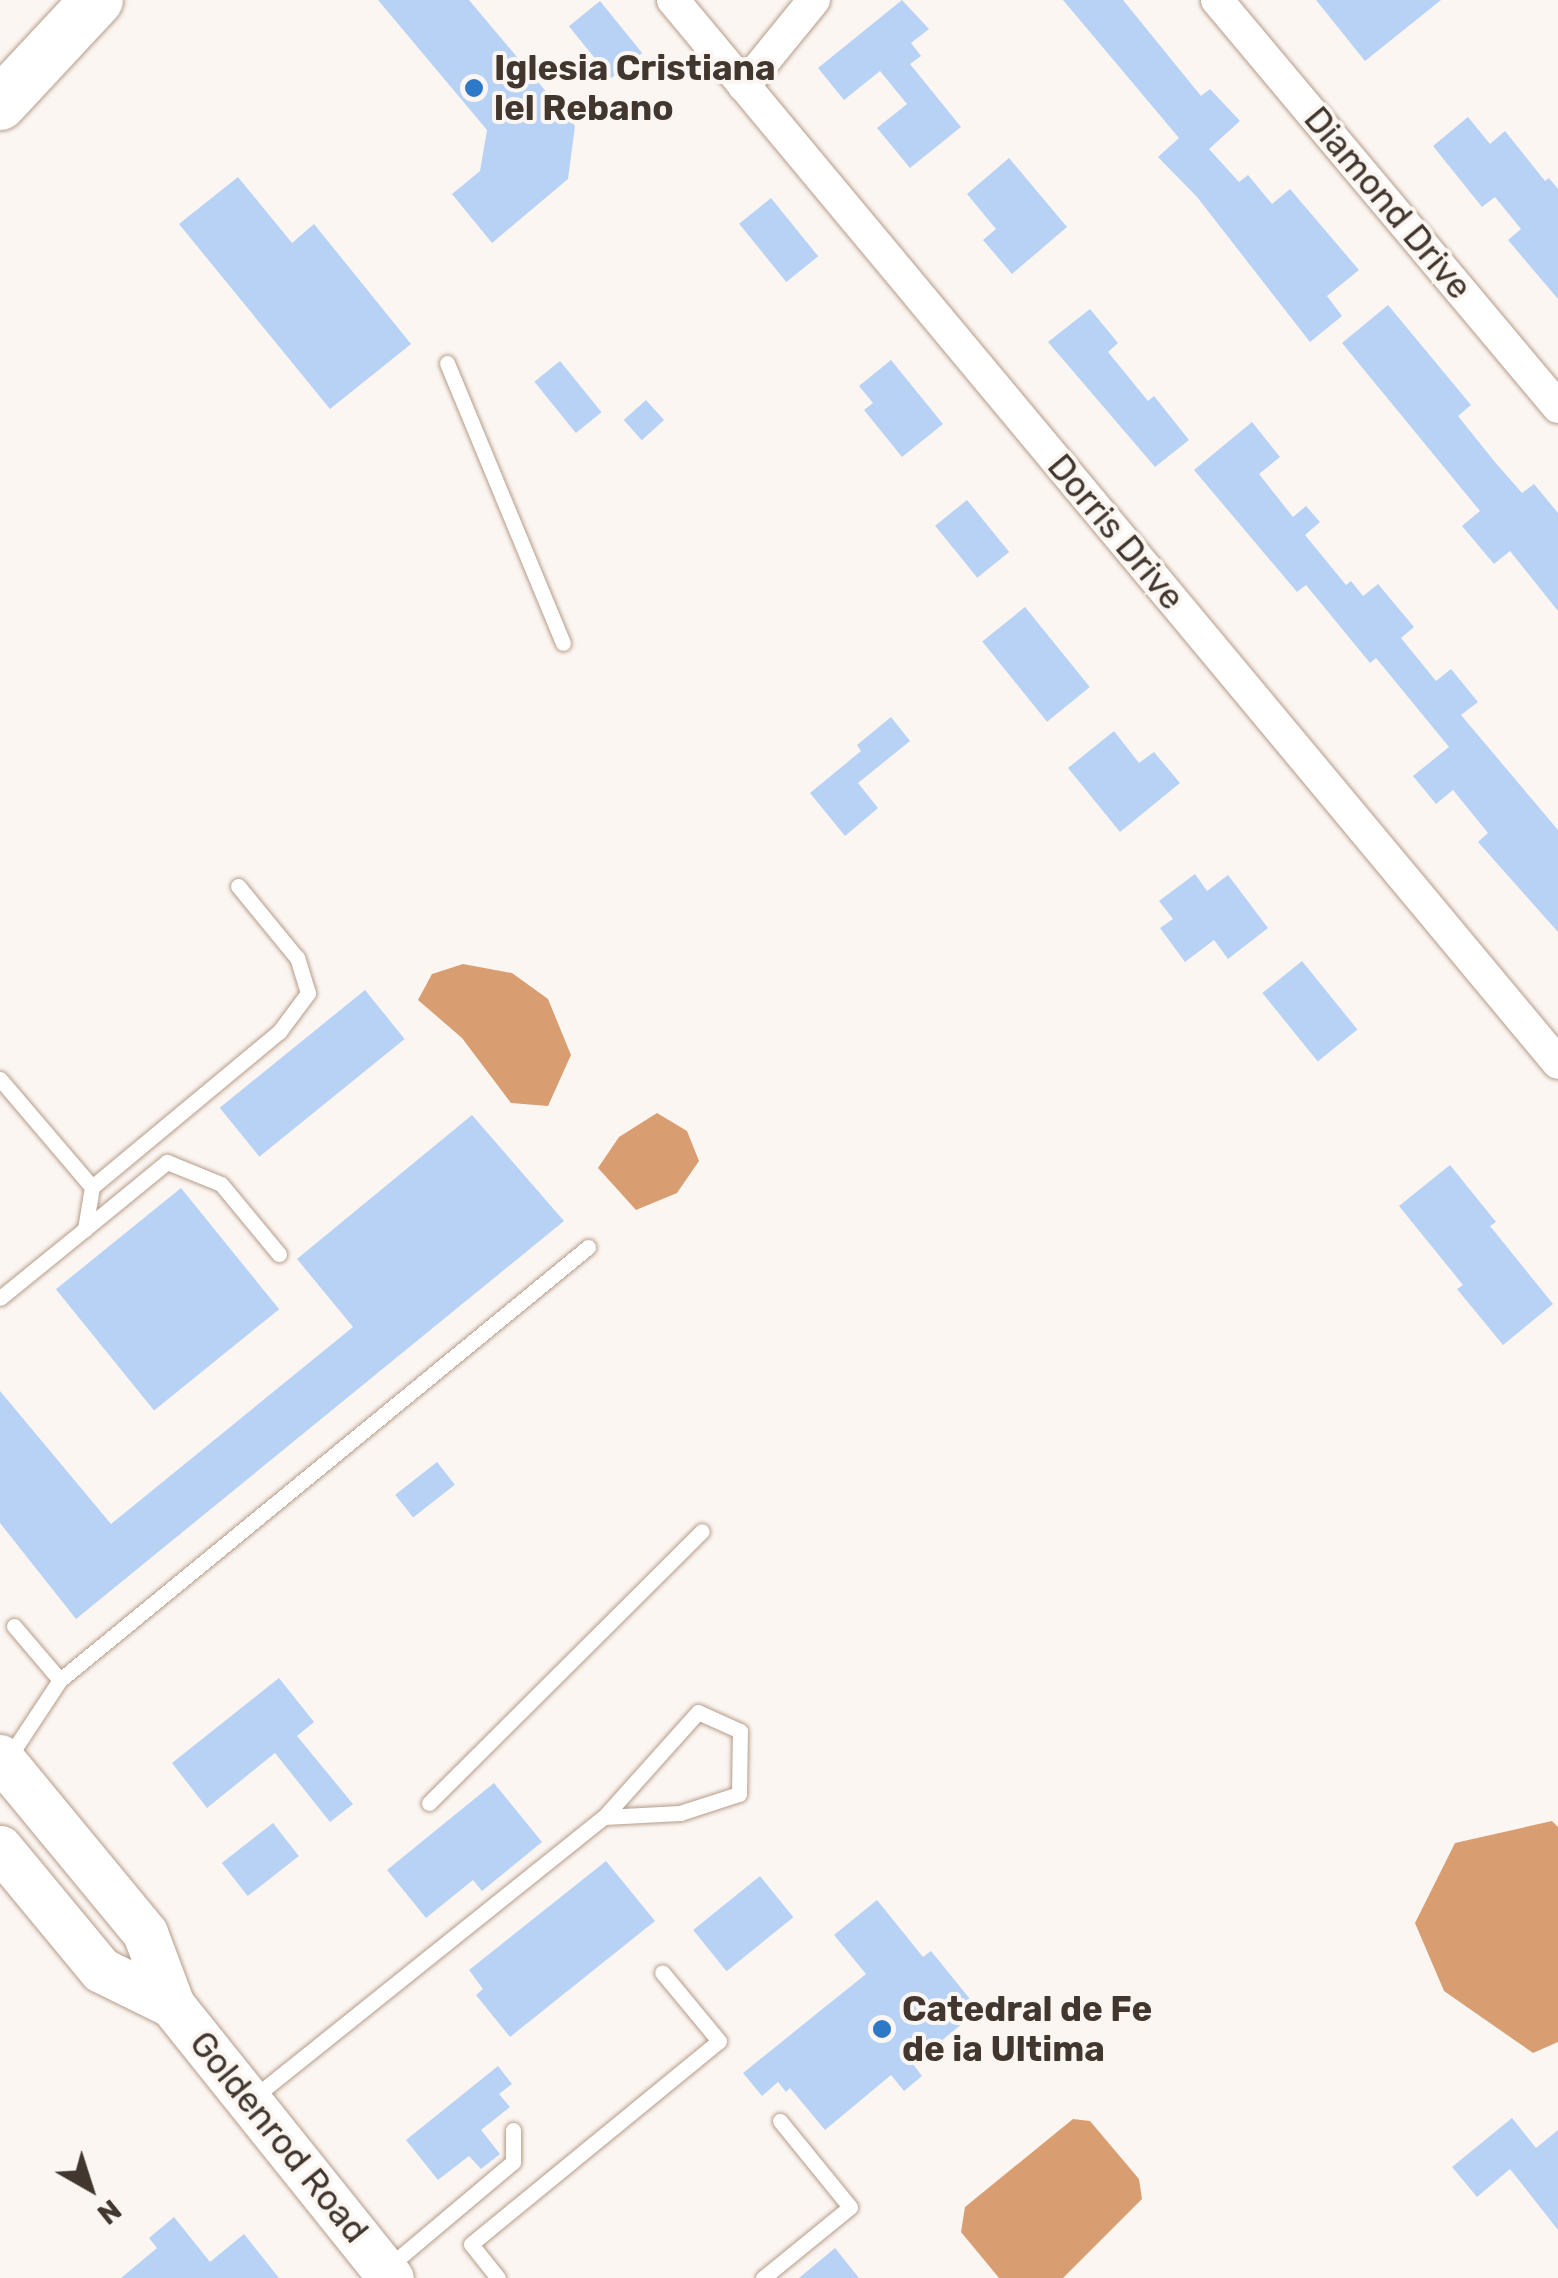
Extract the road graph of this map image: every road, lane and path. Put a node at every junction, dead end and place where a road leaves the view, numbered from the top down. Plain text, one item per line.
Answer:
1 (96, 0) edge
2 (673, 0) edge
3 (814, 0) edge
4 (1217, 0) edge
5 (744, 86) junction
6 (0, 104) edge
7 (447, 363) dead end
8 (1558, 406) edge
9 (563, 643) dead end
10 (238, 886) dead end
11 (1557, 1060) edge
12 (0, 1079) edge
13 (92, 1187) junction
14 (85, 1229) junction
15 (588, 1247) dead end
16 (279, 1254) dead end
17 (0, 1298) edge
18 (702, 1531) dead end
19 (14, 1626) dead end
20 (60, 1680) junction
21 (2, 1760) edge
22 (429, 1803) dead end
23 (604, 1817) junction
24 (10, 1868) edge
25 (662, 1972) dead end
26 (172, 2005) junction
27 (250, 2100) junction
28 (780, 2120) dead end
29 (514, 2130) dead end
30 (389, 2276) edge
31 (498, 2278) edge
32 (763, 2278) edge

1 - 6 highway
2 - 5 street, Dorris Drive
3 - 5 street
4 - 8 street, Diamond Drive
5 - 11 street, Dorris Drive
7 - 9 lane
10 - 13 lane
12 - 13 lane
13 - 14 lane
14 - 16 lane
14 - 17 lane
15 - 20 lane
18 - 22 lane
19 - 20 lane
20 - 21 lane
21 - 26 main road, Goldenrod Road
23 - 23 lane
23 - 27 lane
24 - 26 main road, Goldenrod Road
25 - 31 lane
26 - 27 main road, Goldenrod Road
27 - 30 main road, Goldenrod Road
28 - 32 lane
29 - 30 lane

